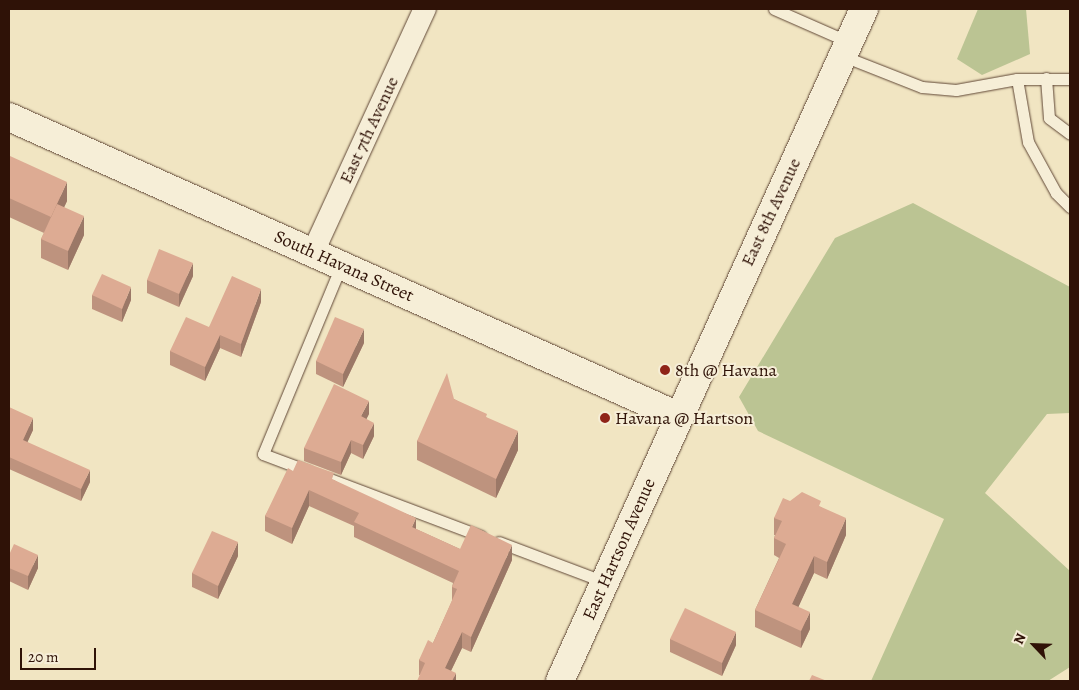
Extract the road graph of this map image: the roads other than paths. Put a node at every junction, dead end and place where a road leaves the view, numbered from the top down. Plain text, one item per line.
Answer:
1 (425, 9) edge
2 (774, 9) edge
3 (864, 9) edge
4 (846, 49) junction
5 (1046, 78) junction
6 (1070, 78) edge
7 (1017, 79) junction
8 (9, 117) edge
9 (1070, 134) edge
10 (1070, 207) edge
11 (313, 252) junction
12 (342, 265) junction
13 (678, 416) junction
14 (605, 582) junction
15 (560, 681) edge

1 - 11 street, East 7th Avenue
2 - 4 lane
3 - 4 street, East 8th Avenue
4 - 7 lane
4 - 13 street, East 8th Avenue
5 - 6 lane
5 - 7 lane
5 - 9 lane
7 - 10 lane
8 - 11 street, South Havana Street
11 - 12 street, South Havana Street
12 - 13 street, South Havana Street
12 - 14 lane
13 - 14 street, East Hartson Avenue
14 - 15 street, East Hartson Avenue

